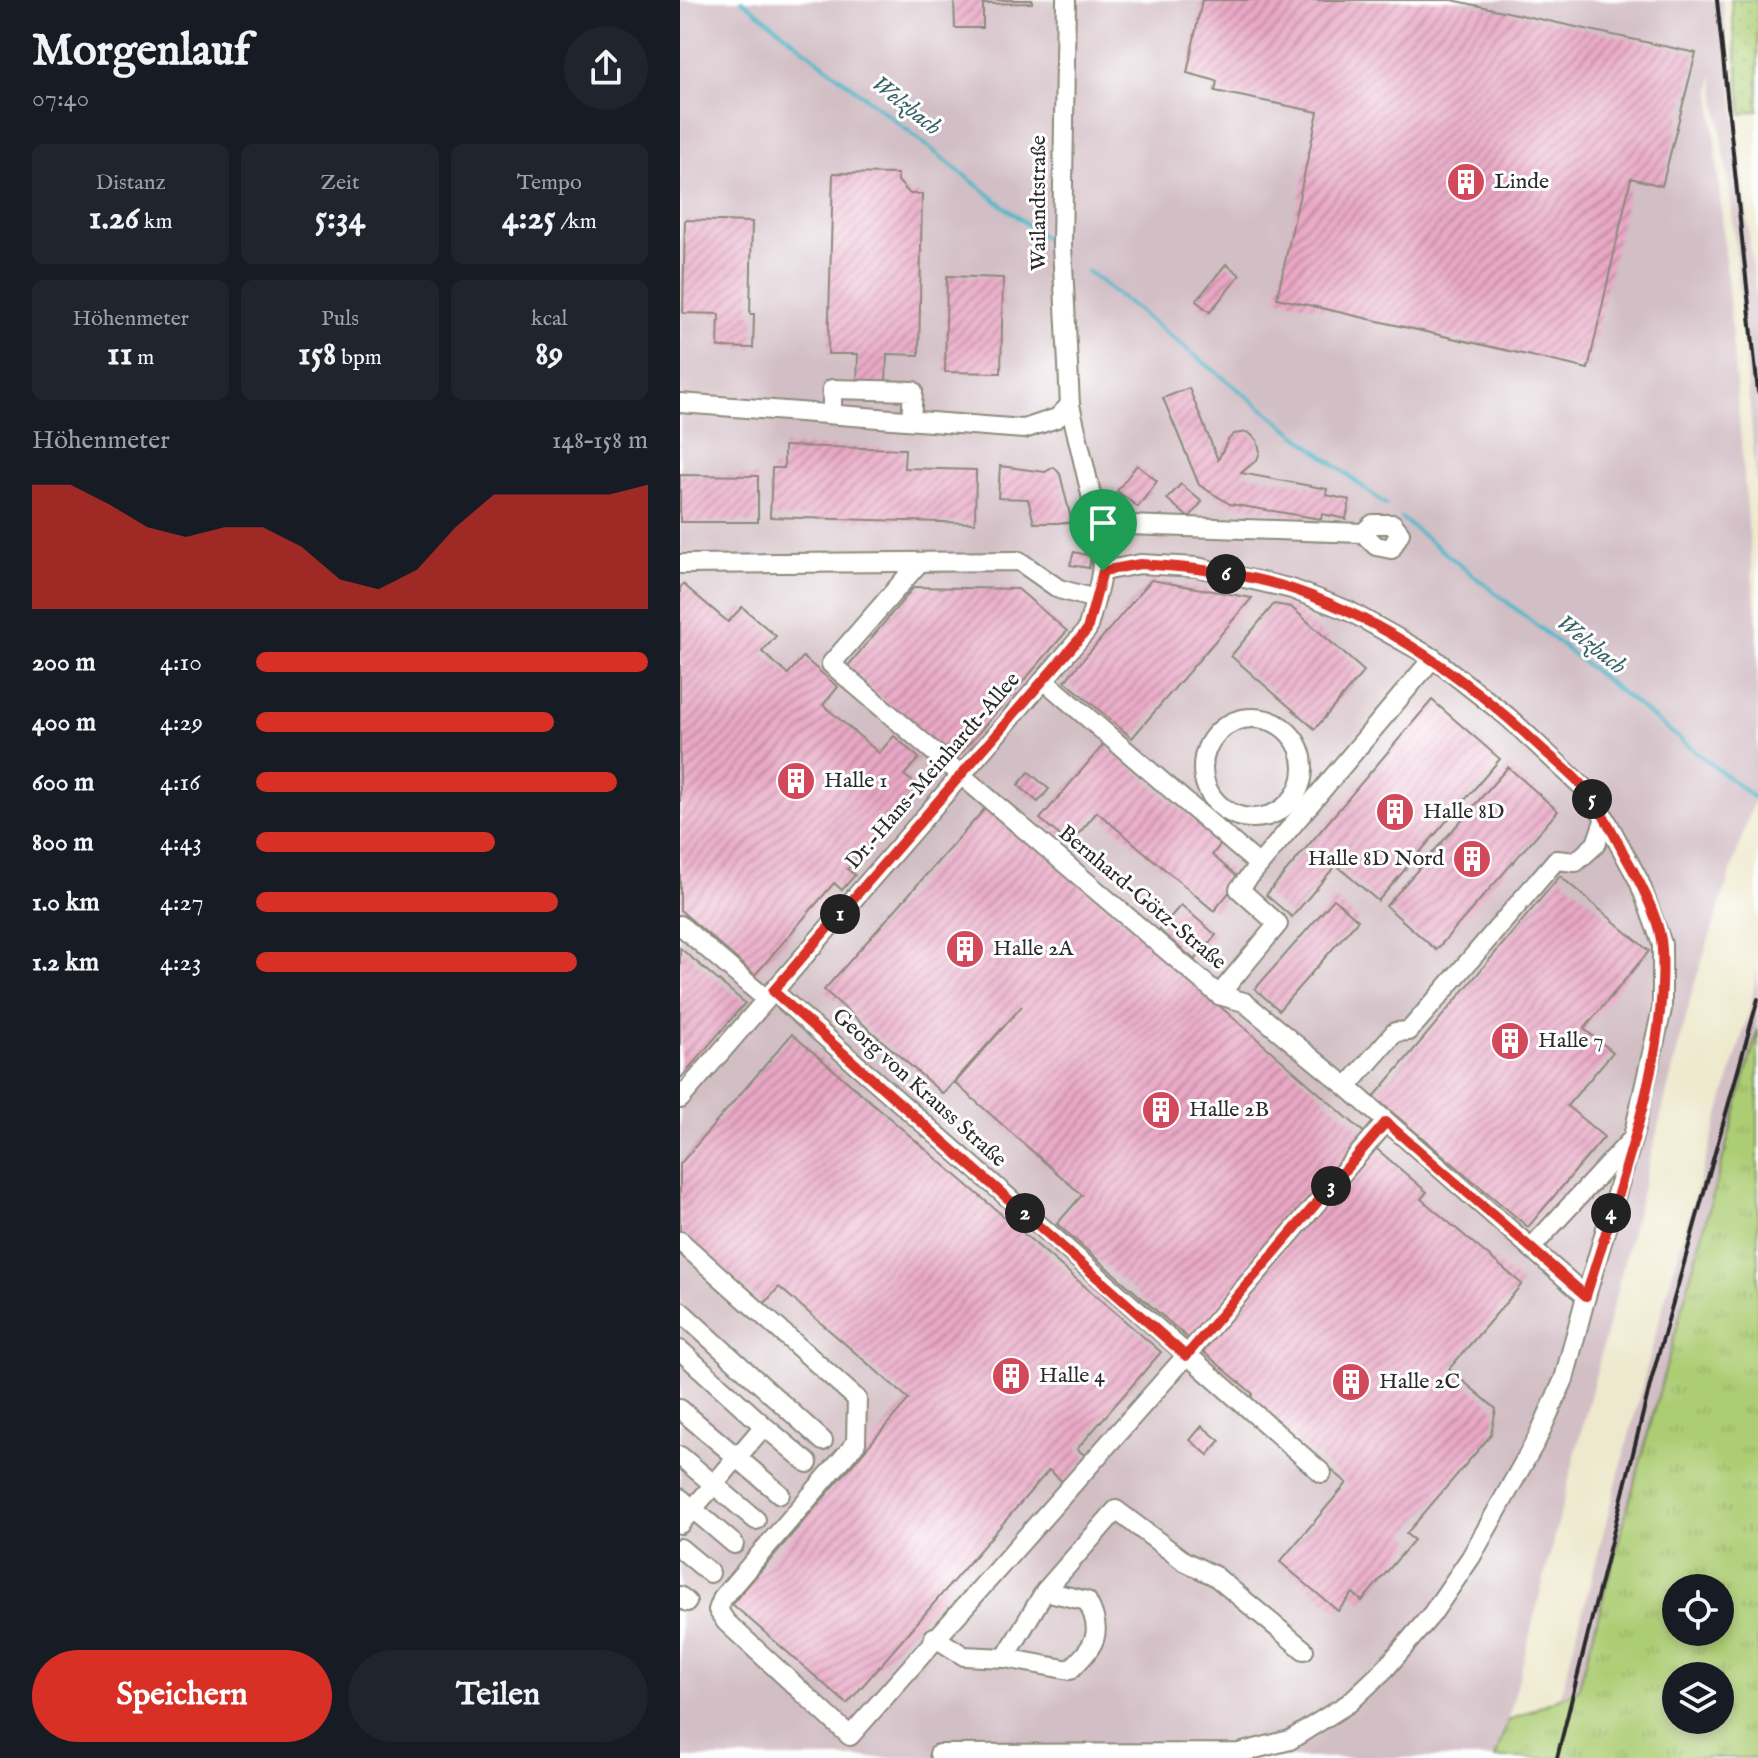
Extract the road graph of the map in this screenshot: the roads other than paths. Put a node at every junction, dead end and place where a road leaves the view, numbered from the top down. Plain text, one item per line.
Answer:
1 (1066, 0) edge
2 (680, 403) edge
3 (1070, 405) junction
4 (832, 414) junction
5 (911, 420) junction
6 (1098, 524) junction
7 (1363, 533) dead end
8 (918, 564) junction
9 (681, 566) edge
10 (1103, 571) junction
11 (1095, 599) junction
12 (1433, 658) junction
13 (1044, 680) junction
14 (961, 775) junction
15 (1294, 800) joint
16 (1605, 818) junction
17 (1259, 865) junction
18 (680, 925) edge
19 (770, 995) junction
20 (1219, 995) junction
21 (1347, 1087) junction
22 (680, 1099) edge
23 (1386, 1122) junction
24 (1633, 1137) junction
25 (680, 1241) edge
26 (1531, 1248) junction
27 (1579, 1290) junction
28 (680, 1311) edge
29 (680, 1350) edge
30 (1186, 1356) junction
31 (680, 1409) edge
32 (764, 1426) junction
33 (823, 1441) dead end
34 (680, 1456) edge
35 (737, 1458) junction
36 (808, 1463) dead end
37 (1322, 1473) dead end
38 (714, 1485) junction
39 (780, 1494) dead end
40 (686, 1504) edge
41 (756, 1520) dead end
42 (680, 1524) edge
43 (734, 1544) dead end
44 (680, 1548) edge
45 (710, 1573) dead end
46 (1045, 1591) junction
47 (934, 1637) junction
48 (1304, 1650) dead end
49 (1005, 1658) junction
50 (939, 1754) dead end

1 - 3 street, Wailandtstraße
2 - 4 street
3 - 5 street
3 - 6 street, Wailandtstraße
4 - 5 street
4 - 5 street
6 - 7 street
6 - 10 street, Dr.-Hans-Meinhardt-Allee
8 - 9 street
8 - 11 street
8 - 14 street, Bernhard-Götz-Straße
10 - 11 street, Dr.-Hans-Meinhardt-Allee
10 - 12 street
11 - 13 street, Dr.-Hans-Meinhardt-Allee
12 - 16 street
12 - 17 street
13 - 14 street, Dr.-Hans-Meinhardt-Allee
13 - 17 street
14 - 19 street, Dr.-Hans-Meinhardt-Allee
14 - 20 street, Bernhard-Götz-Straße
15 - 15 street
16 - 21 street
16 - 24 street
17 - 20 street
18 - 19 street, Georg von Krauss Straße
19 - 22 street, Dr.-Hans-Meinhardt-Allee
19 - 30 street, Georg von Krauss Straße
20 - 21 street, Bernhard-Götz-Straße
21 - 23 street, Bernhard-Götz-Straße
23 - 26 street, Bernhard-Götz-Straße
23 - 30 street
24 - 26 street
24 - 27 street
25 - 47 street
26 - 27 street, Bernhard-Götz-Straße
27 - 50 street
28 - 33 street
29 - 32 street
30 - 37 street, Georg von Krauss Straße
30 - 47 street
31 - 35 street
32 - 35 street
32 - 36 street
34 - 38 street
35 - 38 street
35 - 39 street
38 - 40 street
38 - 41 street
40 - 42 street
40 - 43 street
44 - 45 street
46 - 48 street
46 - 49 street
46 - 49 street
47 - 49 street

